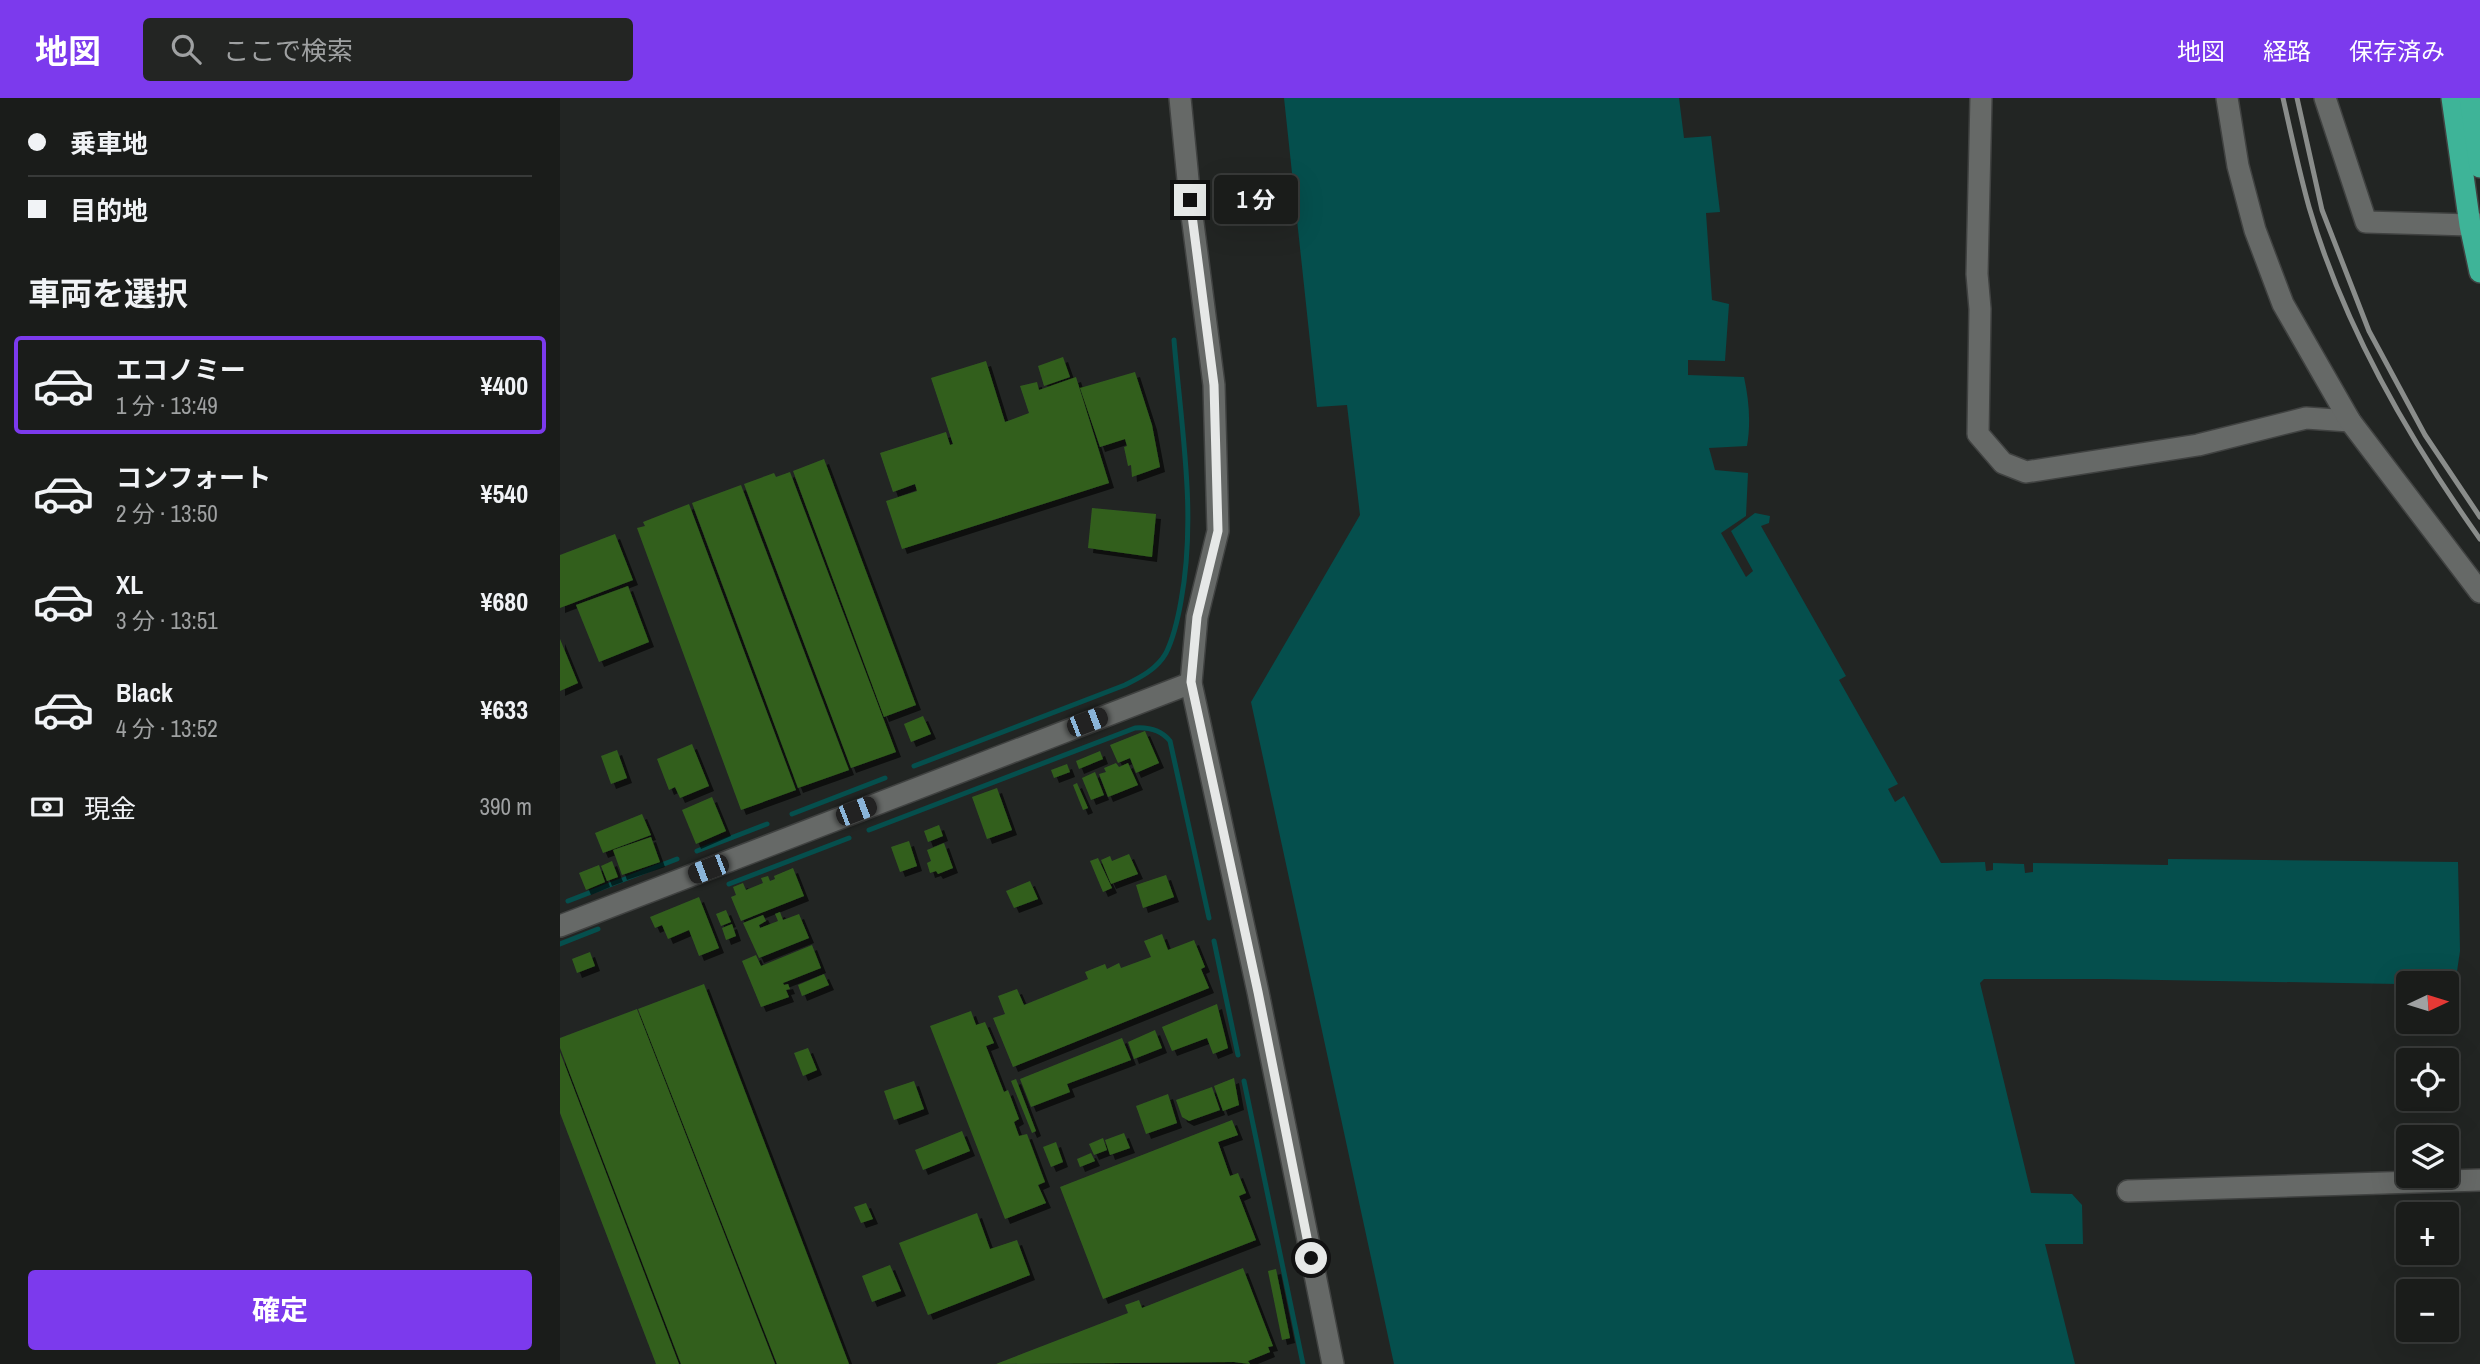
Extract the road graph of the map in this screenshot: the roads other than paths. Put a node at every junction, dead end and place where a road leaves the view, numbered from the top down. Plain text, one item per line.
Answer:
1 (1180, 98) edge
2 (1981, 98) edge
3 (2227, 98) edge
4 (2325, 98) edge
5 (2452, 98) edge
6 (2470, 98) edge
7 (2480, 167) edge
8 (2475, 225) edge
9 (2480, 272) edge
10 (2350, 422) junction
11 (2480, 592) edge
12 (1191, 682) junction
13 (560, 926) edge
14 (2480, 1180) edge
15 (2128, 1191) dead end
16 (1333, 1364) edge

1 - 12 street
2 - 10 street
3 - 10 street
4 - 8 street
5 - 8 highway
6 - 7 highway
8 - 9 highway
10 - 11 street
12 - 13 street
12 - 16 street
14 - 15 street

